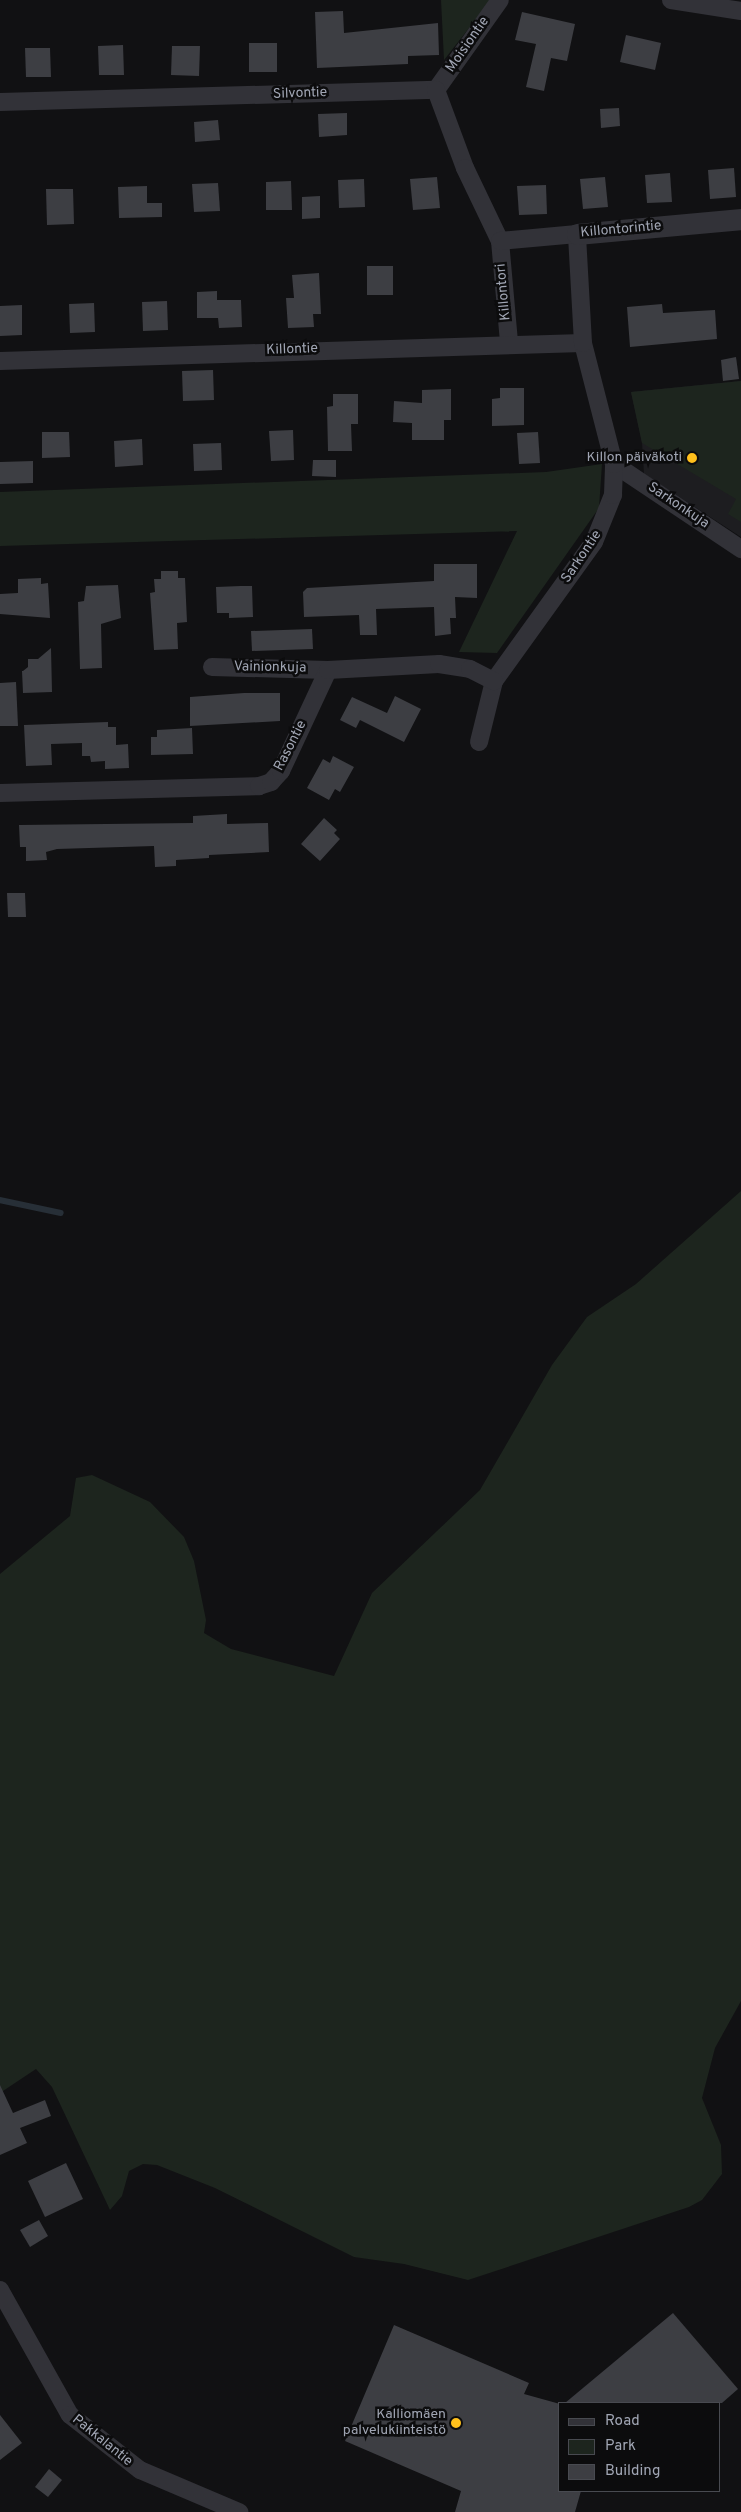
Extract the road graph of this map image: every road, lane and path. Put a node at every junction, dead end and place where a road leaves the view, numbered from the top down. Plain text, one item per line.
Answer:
1 (500, 0) edge
2 (671, 0) edge
3 (741, 11) edge
4 (436, 90) junction
5 (0, 102) edge
6 (741, 219) edge
7 (577, 234) junction
8 (500, 241) junction
9 (509, 342) junction
10 (583, 342) junction
11 (0, 361) edge
12 (614, 464) junction
13 (741, 549) edge
14 (212, 667) dead end
15 (328, 670) junction
16 (494, 681) junction
17 (478, 742) dead end
18 (0, 792) edge
19 (0, 2290) edge
20 (239, 2512) edge

1 - 4 street, Moisiontie
2 - 3 street
4 - 5 street, Silvontie
4 - 8 street
6 - 7 street, Killontorintie
7 - 8 street, Killontorintie
7 - 10 street, Sarkontie
8 - 9 street, Killontori
9 - 10 street, Killontie
9 - 11 street, Killontie
10 - 12 street, Sarkontie
12 - 13 street, Sarkonkuja
12 - 16 street, Sarkontie
14 - 15 street, Vainionkuja
15 - 16 street
15 - 18 street, Rasontie
16 - 17 street, Sarkontie
19 - 20 street, Pakkalantie

